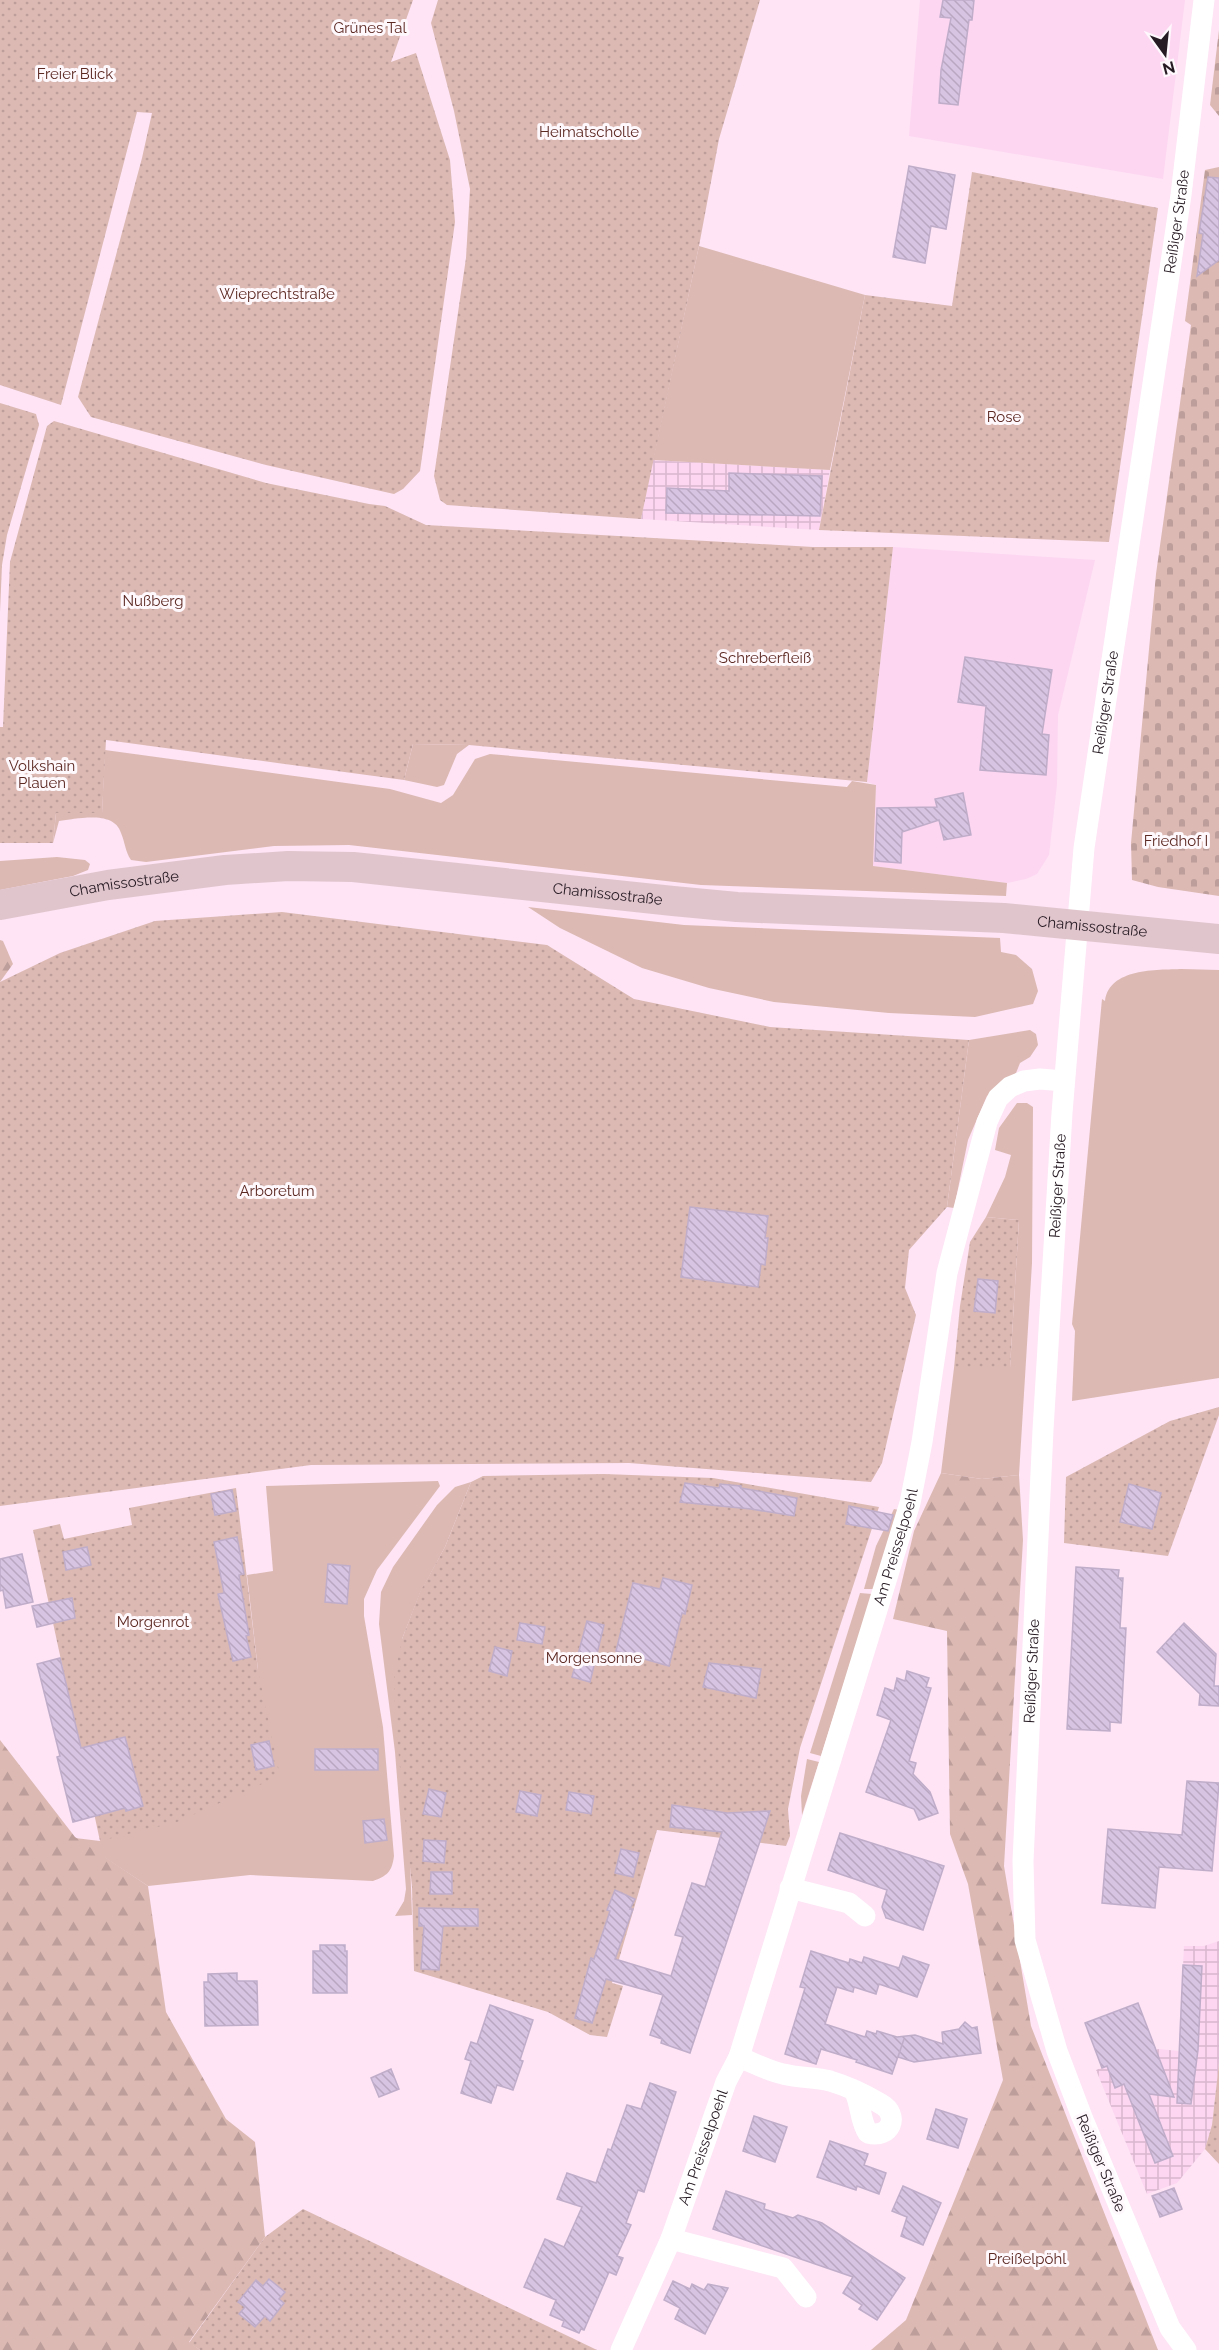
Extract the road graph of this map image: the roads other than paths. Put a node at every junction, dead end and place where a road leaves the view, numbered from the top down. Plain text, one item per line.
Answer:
1 (1204, 0) edge
2 (0, 905) edge
3 (1077, 925) junction
4 (1219, 939) edge
5 (1064, 1081) junction
6 (790, 1888) junction
7 (865, 1916) dead end
8 (739, 2057) junction
9 (855, 2092) dead end
10 (671, 2239) junction
11 (806, 2297) dead end
12 (1170, 2328) junction
13 (621, 2350) edge
14 (1169, 2350) edge
15 (1186, 2350) edge

1 - 3 street, Reißiger Straße
2 - 3 street, Chamissostraße
3 - 4 street, Chamissostraße
3 - 5 street, Reißiger Straße
5 - 6 street, Am Preisselpoehl
5 - 12 street, Reißiger Straße
6 - 7 street
6 - 8 street, Am Preisselpoehl
8 - 9 street
8 - 10 street, Am Preisselpoehl
10 - 11 street
10 - 13 street, Am Preisselpoehl
12 - 14 street
12 - 15 street, Reißiger Straße

